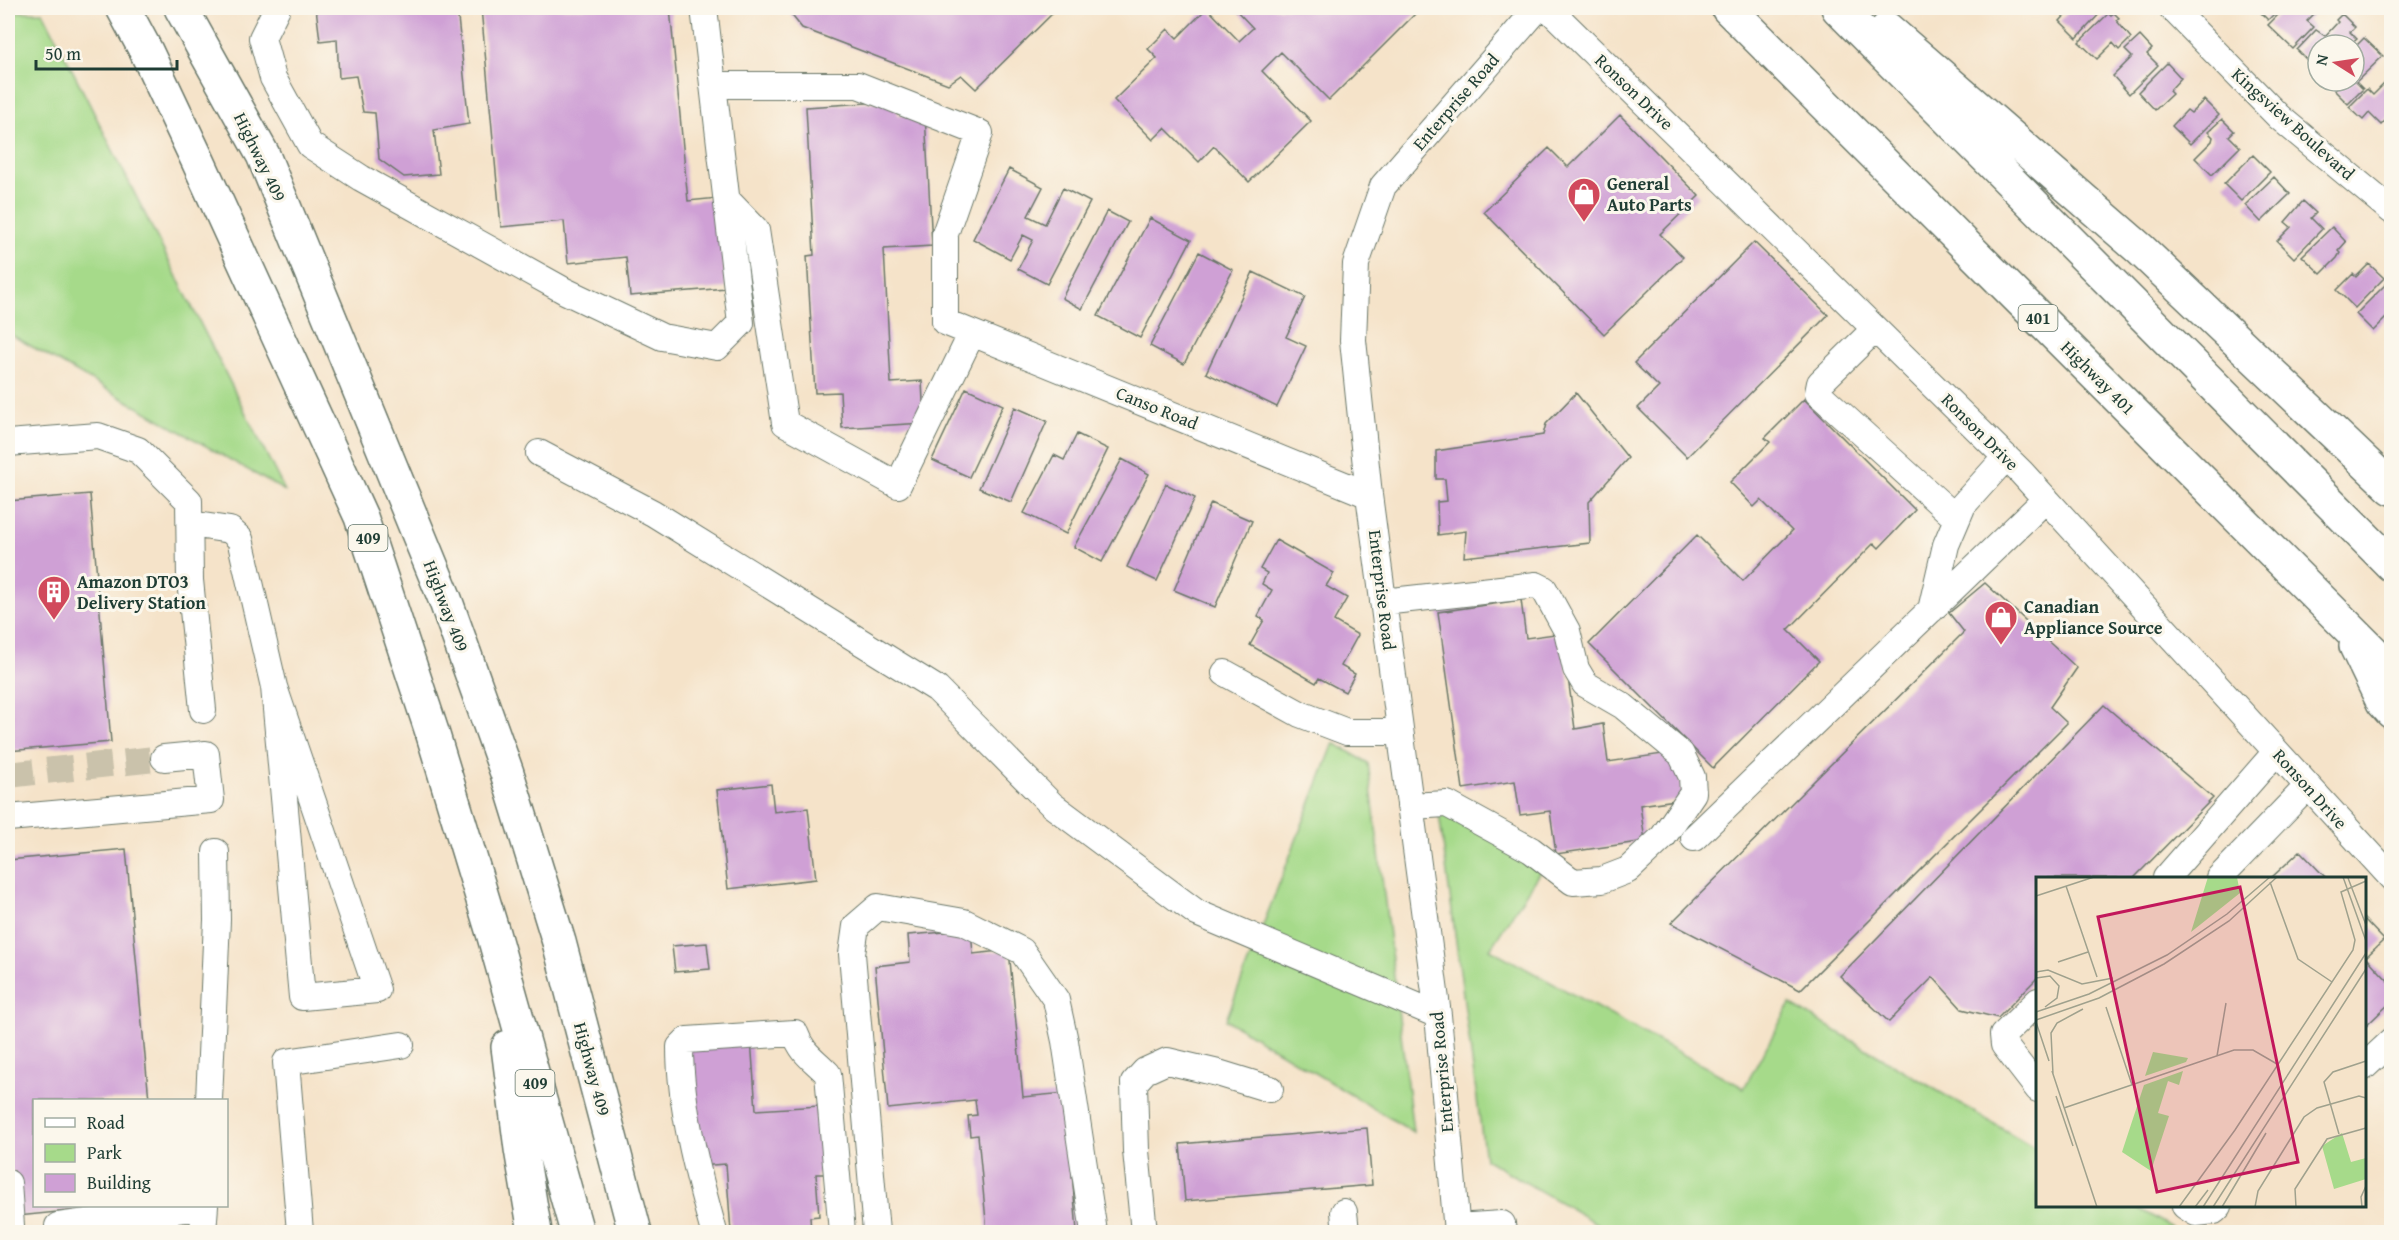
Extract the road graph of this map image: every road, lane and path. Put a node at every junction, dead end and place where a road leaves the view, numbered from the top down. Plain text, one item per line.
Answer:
1 (123, 8) edge
2 (181, 8) edge
3 (277, 8) edge
4 (704, 8) edge
5 (1538, 8) edge
6 (1548, 8) edge
7 (1728, 8) edge
8 (1838, 8) edge
9 (1863, 8) edge
10 (2172, 8) edge
11 (713, 85) junction
12 (728, 201) junction
13 (2391, 212) edge
14 (1875, 329) junction
15 (972, 333) junction
16 (8, 442) edge
17 (539, 453) dead end
18 (2006, 457) junction
19 (2391, 488) edge
20 (1369, 495) junction
21 (2046, 499) junction
22 (1957, 519) junction
23 (190, 524) junction
24 (2391, 565) edge
25 (1383, 602) junction
26 (1932, 610) junction
27 (2348, 628) junction
28 (2391, 671) edge
29 (1225, 673) dead end
30 (274, 687) junction
31 (203, 710) dead end
32 (2391, 712) edge
33 (1400, 732) junction
34 (2276, 752) junction
35 (164, 758) tunnel mouth
36 (2308, 786) junction
37 (1410, 806) junction
38 (8, 818) edge
39 (1694, 838) dead end
40 (216, 852) dead end
41 (2168, 877) edge
42 (2221, 877) edge
43 (2391, 878) edge
44 (493, 933) junction
45 (559, 942) junction
46 (2036, 1002) edge
47 (1438, 1015) junction
48 (2391, 1041) edge
49 (401, 1045) dead end
50 (2366, 1064) edge
51 (2034, 1077) edge
52 (1270, 1089) dead end
53 (209, 1099) edge
54 (8, 1182) edge
55 (197, 1207) edge
56 (204, 1207) edge
57 (2187, 1207) edge
58 (2218, 1207) edge
59 (15, 1228) edge
60 (1456, 1230) edge
61 (58, 1233) edge
62 (203, 1233) edge
63 (300, 1233) edge
64 (535, 1233) edge
65 (577, 1233) edge
66 (635, 1233) edge
67 (657, 1233) edge
68 (714, 1233) edge
69 (842, 1233) edge
70 (876, 1233) edge
71 (1094, 1233) edge
72 (1144, 1233) edge
73 (1503, 1233) edge

1 - 44 highway, 409
2 - 45 highway, Highway 409 / 409
3 - 12 street
4 - 11 street
5 - 20 street, Enterprise Road
6 - 14 street, Ronson Drive
7 - 27 highway, Highway 401 / 401
8 - 24 highway
9 - 19 highway
10 - 13 street, Kingsview Boulevard
11 - 12 street
11 - 15 street, Canso Road
12 - 15 street
14 - 18 street, Ronson Drive
14 - 22 street
15 - 20 street, Canso Road
16 - 23 street
17 - 47 street
18 - 21 street, Ronson Drive
18 - 22 street
20 - 25 street, Enterprise Road
21 - 26 street
21 - 34 street, Ronson Drive
22 - 26 street
23 - 30 street
23 - 31 street
25 - 33 street, Enterprise Road
25 - 37 street
26 - 39 street
27 - 28 highway, Highway 401 / 401
27 - 32 highway
29 - 33 street
30 - 30 street
33 - 37 street, Enterprise Road
34 - 36 street, Ronson Drive
34 - 41 street
35 - 38 street
36 - 42 street
36 - 43 street, Ronson Drive
37 - 47 street, Enterprise Road
40 - 53 street
44 - 64 highway
44 - 65 highway, 409
45 - 66 highway, Highway 409 / 409
45 - 67 highway
46 - 51 street
47 - 60 street, Enterprise Road
48 - 50 street
49 - 63 street
52 - 72 street
54 - 59 street
55 - 61 street
56 - 62 street
57 - 58 street
60 - 73 street
68 - 69 street
70 - 71 street

